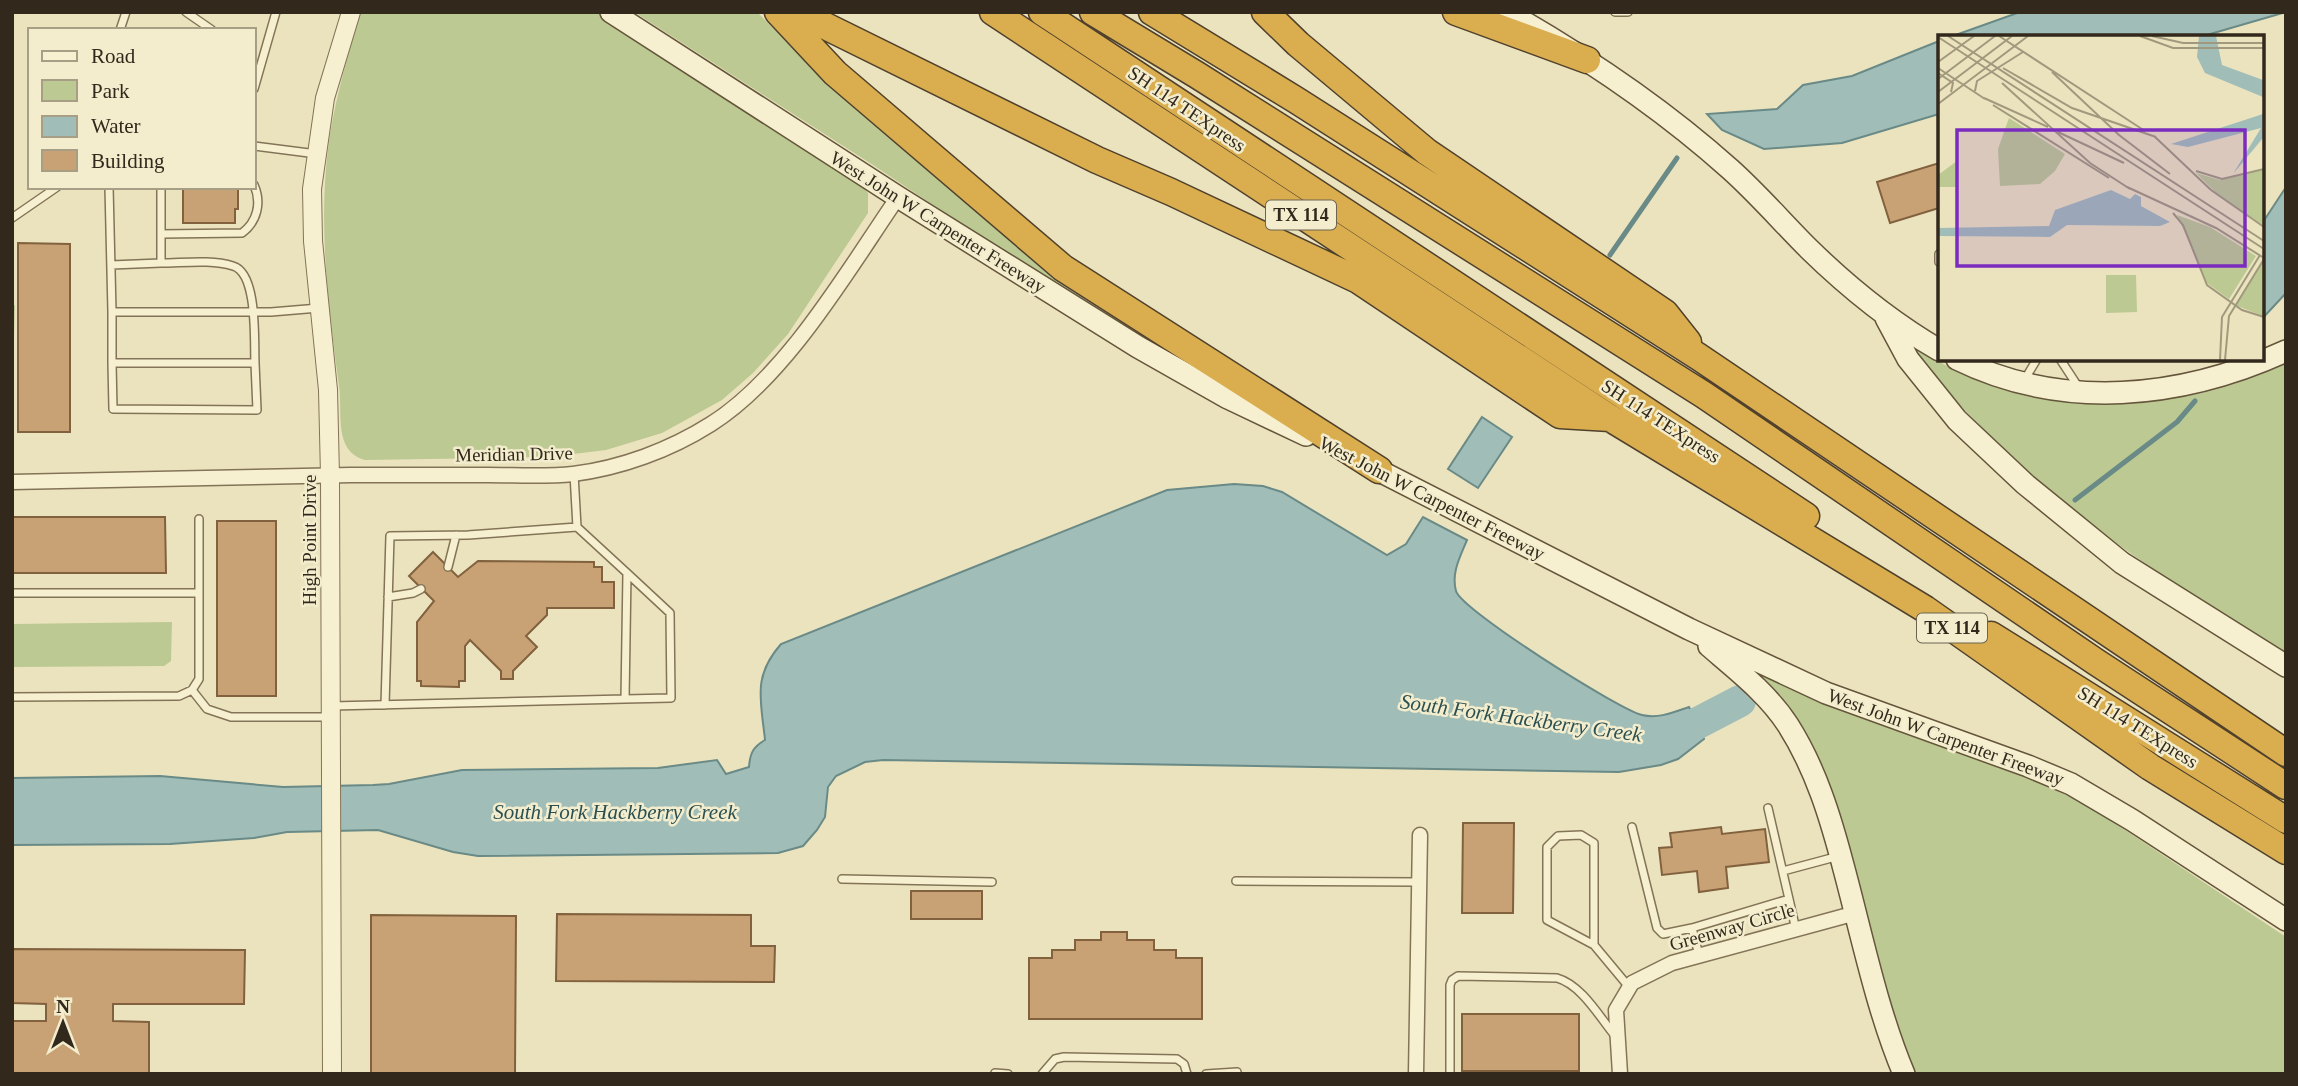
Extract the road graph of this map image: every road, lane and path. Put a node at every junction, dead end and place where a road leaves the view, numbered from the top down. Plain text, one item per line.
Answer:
1 (186, 12) edge
2 (276, 12) edge
3 (351, 12) edge
4 (611, 12) edge
5 (778, 12) edge
6 (797, 12) edge
7 (993, 12) edge
8 (1042, 12) edge
9 (1093, 12) edge
10 (1152, 12) edge
11 (1265, 12) edge
12 (1456, 12) edge
13 (1615, 12) edge
14 (1628, 12) edge
15 (1515, 16) edge
16 (209, 28) edge
17 (256, 53) edge
18 (263, 56) junction
19 (1587, 60) junction
20 (256, 82) edge
21 (256, 146) edge
22 (317, 154) junction
23 (54, 189) edge
24 (109, 189) edge
25 (161, 189) edge
26 (255, 189) edge
27 (898, 197) junction
28 (12, 218) edge
29 (161, 234) junction
30 (161, 262) junction
31 (111, 265) junction
32 (321, 308) junction
33 (112, 312) junction
34 (253, 312) junction
35 (1885, 316) junction
36 (1938, 349) edge
37 (2286, 351) edge
38 (1699, 357) junction
39 (1959, 360) edge
40 (2036, 360) edge
41 (2061, 360) edge
42 (112, 363) junction
43 (255, 363) junction
44 (2024, 382) junction
45 (2082, 391) junction
46 (1610, 418) junction
47 (1379, 470) junction
48 (574, 474) junction
49 (330, 476) junction
50 (12, 482) edge
51 (199, 519) dead end
52 (577, 527) junction
53 (456, 535) junction
54 (448, 567) dead end
55 (627, 573) junction
56 (421, 589) dead end
57 (12, 593) edge
58 (199, 593) junction
59 (388, 597) junction
60 (1689, 629) junction
61 (2286, 666) edge
62 (192, 690) junction
63 (12, 697) edge
64 (625, 698) junction
65 (385, 705) junction
66 (331, 711) junction
67 (2286, 752) edge
68 (2286, 786) edge
69 (1768, 808) dead end
70 (2286, 820) edge
71 (1632, 827) dead end
72 (1420, 835) dead end
73 (2286, 851) edge
74 (1840, 855) junction
75 (1783, 872) junction
76 (842, 879) dead end
77 (1236, 881) dead end
78 (992, 882) dead end
79 (1418, 882) junction
80 (1789, 899) junction
81 (1856, 913) junction
82 (2286, 920) edge
83 (1692, 928) junction
84 (1796, 930) junction
85 (1594, 944) junction
86 (1699, 956) junction
87 (1630, 988) junction
88 (1618, 1040) junction
89 (1237, 1072) dead end
90 (995, 1073) edge
91 (332, 1074) edge
92 (1008, 1074) edge
93 (1042, 1074) edge
94 (1187, 1074) edge
95 (1206, 1074) edge
96 (1416, 1074) edge
97 (1450, 1074) edge
98 (1620, 1074) edge
99 (1904, 1074) edge

1 - 16 lane
2 - 18 lane
3 - 22 street, High Point Drive
4 - 27 main road, West John W Carpenter Freeway
5 - 47 highway
6 - 46 highway
7 - 46 highway, TX 114
8 - 70 highway, SH 114 TEXpress
9 - 68 highway, SH 114 TEXpress
10 - 38 highway
11 - 38 highway
12 - 19 highway
13 - 14 lane
15 - 19 main road
17 - 18 lane
18 - 20 lane
19 - 35 main road
21 - 22 lane
22 - 32 street, High Point Drive
23 - 28 lane
24 - 31 lane
25 - 29 lane
26 - 29 lane
27 - 47 main road, West John W Carpenter Freeway
27 - 48 street, Meridian Drive
29 - 30 lane
30 - 31 lane
30 - 34 lane
31 - 33 lane
32 - 34 lane
32 - 49 street, High Point Drive
33 - 34 lane
33 - 42 lane
34 - 43 lane
35 - 36 main road
35 - 61 main road
37 - 45 main road
38 - 67 highway
39 - 44 main road
40 - 44 lane
41 - 45 lane
42 - 43 lane
42 - 43 lane
44 - 45 main road
46 - 73 highway, TX 114
47 - 60 main road, West John W Carpenter Freeway
48 - 49 street, Meridian Drive
48 - 52 lane
49 - 50 street, Meridian Drive
49 - 66 street, High Point Drive
51 - 58 lane
52 - 53 lane
52 - 55 lane
53 - 54 lane
53 - 59 lane
55 - 64 lane
55 - 64 lane
56 - 59 lane
57 - 58 lane
58 - 62 lane
59 - 65 lane
60 - 74 main road
60 - 82 main road, West John W Carpenter Freeway
62 - 63 lane
62 - 66 lane
64 - 65 lane
65 - 66 lane
66 - 91 street, High Point Drive
69 - 75 lane
71 - 83 lane
72 - 79 street
74 - 75 lane
74 - 81 main road
75 - 80 lane
76 - 78 lane
77 - 79 lane
79 - 96 street
80 - 83 lane
80 - 84 lane
81 - 84 street, Greenway Circle
81 - 99 main road
83 - 86 lane
84 - 86 street, Greenway Circle
85 - 85 lane
85 - 87 lane
86 - 87 street, Greenway Circle
87 - 88 street
88 - 97 lane
88 - 98 street
89 - 95 lane
90 - 92 lane
93 - 94 lane

